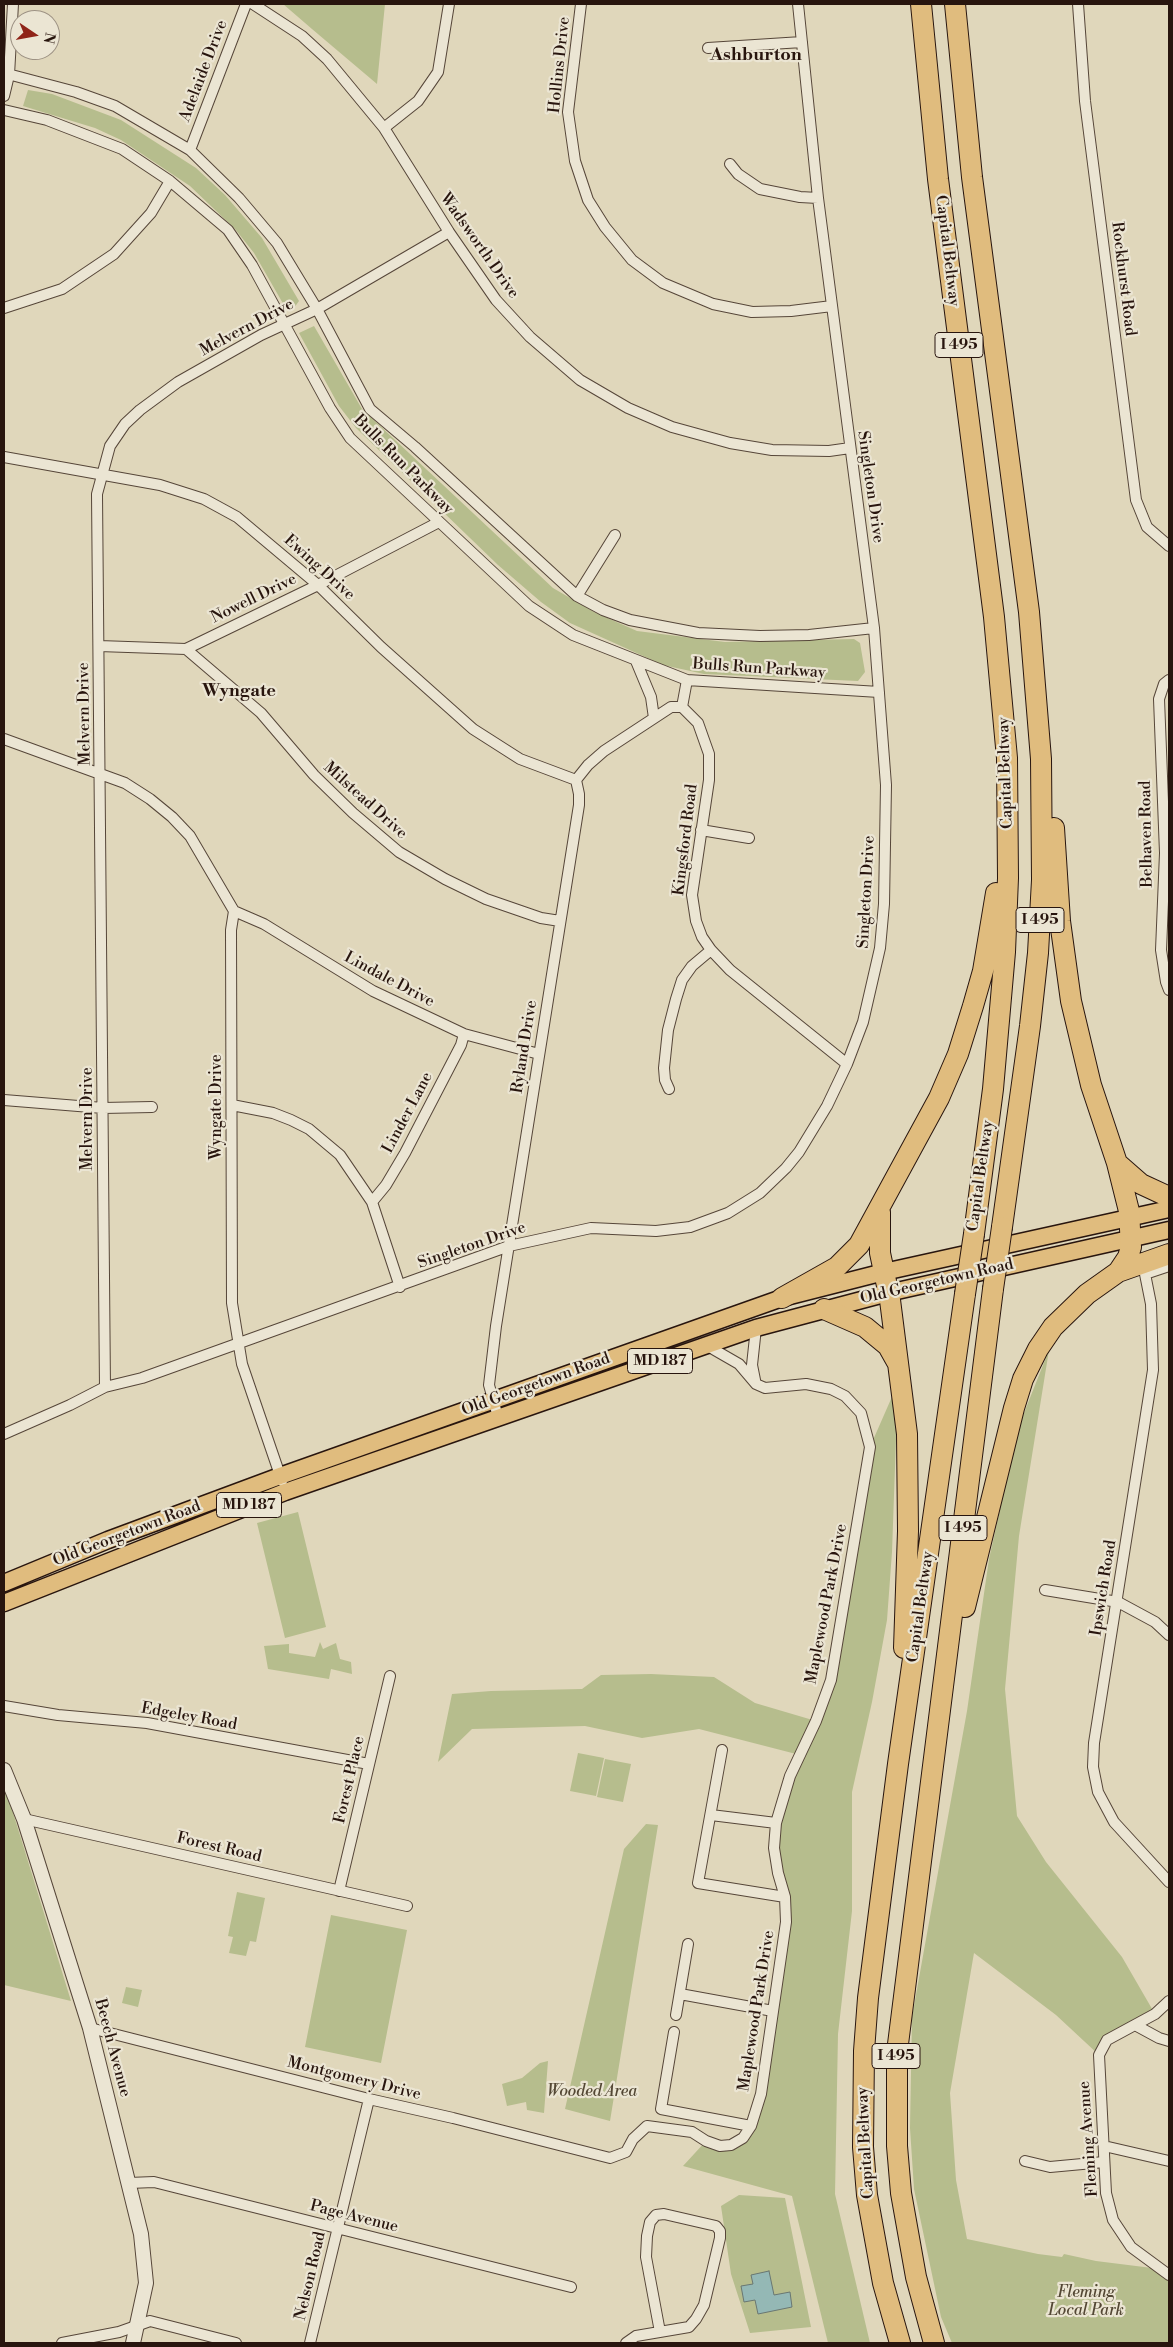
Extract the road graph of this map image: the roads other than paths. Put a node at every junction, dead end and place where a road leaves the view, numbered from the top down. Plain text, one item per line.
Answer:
1 (13, 4) edge
2 (246, 4) edge
3 (253, 4) edge
4 (449, 4) edge
5 (581, 4) edge
6 (798, 4) edge
7 (921, 4) edge
8 (955, 4) edge
9 (1078, 4) edge
10 (802, 42) junction
11 (708, 48) dead end
12 (6, 74) edge
13 (4, 96) edge
14 (4, 110) edge
15 (384, 128) junction
16 (190, 150) junction
17 (730, 164) dead end
18 (170, 181) junction
19 (818, 198) junction
20 (449, 232) junction
21 (832, 306) junction
22 (4, 308) edge
23 (317, 309) junction
24 (284, 325) junction
25 (850, 448) junction
26 (4, 457) edge
27 (102, 474) junction
28 (439, 522) junction
29 (615, 535) dead end
30 (1169, 546) edge
31 (318, 585) junction
32 (577, 596) junction
33 (1029, 612) junction
34 (874, 628) junction
35 (98, 646) junction
36 (186, 649) junction
37 (636, 661) junction
38 (687, 680) junction
39 (1169, 680) edge
40 (879, 692) junction
41 (682, 707) junction
42 (654, 718) junction
43 (4, 739) edge
44 (1007, 758) junction
45 (101, 775) junction
46 (576, 780) junction
47 (701, 830) junction
48 (749, 838) dead end
49 (1167, 852) edge
50 (234, 911) junction
51 (560, 921) junction
52 (711, 950) junction
53 (1169, 990) edge
54 (464, 1034) junction
55 (539, 1054) junction
56 (847, 1064) junction
57 (669, 1089) dead end
58 (4, 1100) edge
59 (232, 1105) junction
60 (152, 1107) dead end
61 (102, 1108) junction
62 (1117, 1163) junction
63 (1169, 1197) edge
64 (372, 1202) junction
65 (880, 1208) junction
66 (1169, 1209) edge
67 (1130, 1218) junction
68 (1169, 1230) edge
69 (1132, 1238) junction
70 (510, 1246) junction
71 (1169, 1254) edge
72 (1169, 1266) edge
73 (884, 1272) junction
74 (1118, 1272) junction
75 (400, 1287) junction
76 (888, 1292) junction
77 (782, 1298) junction
78 (824, 1309) junction
79 (756, 1328) junction
80 (238, 1344) junction
81 (706, 1345) junction
82 (899, 1366) junction
83 (756, 1384) junction
84 (106, 1387) junction
85 (494, 1400) junction
86 (498, 1417) junction
87 (4, 1434) edge
88 (280, 1476) junction
89 (285, 1492) junction
90 (4, 1583) edge
91 (1045, 1590) dead end
92 (1118, 1602) junction
93 (4, 1603) edge
94 (1169, 1635) edge
95 (390, 1676) dead end
96 (4, 1706) edge
97 (722, 1750) dead end
98 (369, 1764) junction
99 (898, 1764) junction
100 (932, 1768) junction
101 (4, 1770) edge
102 (711, 1815) junction
103 (24, 1819) junction
104 (776, 1823) junction
105 (1169, 1882) edge
106 (340, 1891) junction
107 (785, 1897) junction
108 (407, 1906) dead end
109 (688, 1944) dead end
110 (680, 1994) junction
111 (1169, 2002) edge
112 (773, 2011) junction
113 (676, 2015) dead end
114 (1135, 2024) junction
115 (90, 2028) junction
116 (674, 2032) dead end
117 (1169, 2041) edge
118 (369, 2099) junction
119 (751, 2126) junction
120 (1104, 2146) junction
121 (610, 2158) joint
122 (1025, 2161) dead end
123 (1169, 2161) edge
124 (1104, 2162) junction
125 (128, 2183) junction
126 (337, 2228) junction
127 (1169, 2275) edge
128 (571, 2287) dead end
129 (138, 2325) junction
130 (660, 2332) junction
131 (62, 2343) edge
132 (133, 2343) edge
133 (236, 2343) edge
134 (310, 2343) edge
135 (626, 2343) edge
136 (900, 2343) edge
137 (934, 2343) edge

1 - 12 street
2 - 16 street, Adelaide Drive
3 - 15 street, Wadsworth Drive
4 - 15 street
5 - 21 street, Hollins Drive
6 - 10 street, Singleton Drive
7 - 44 highway, Capital Beltway / I 495
8 - 33 highway, Capital Beltway / I 495
9 - 30 street, Rockhurst Road
10 - 11 street
10 - 19 street, Singleton Drive
12 - 13 street
12 - 16 street, Bulls Run Parkway
14 - 18 street, Bulls Run Parkway
15 - 20 street, Wadsworth Drive
16 - 23 street, Bulls Run Parkway
17 - 19 street
18 - 22 street
18 - 24 street, Bulls Run Parkway
19 - 21 street, Singleton Drive
20 - 23 street, Melvern Drive
20 - 25 street, Wadsworth Drive
21 - 25 street, Singleton Drive
23 - 24 street, Melvern Drive
23 - 32 street, Bulls Run Parkway
24 - 27 street, Melvern Drive
24 - 28 street, Bulls Run Parkway
25 - 34 street, Singleton Drive
26 - 27 street, Ewing Drive
27 - 31 street, Ewing Drive
27 - 35 street, Melvern Drive
28 - 31 street, Nowell Drive
28 - 37 street, Bulls Run Parkway
29 - 32 street
31 - 36 street, Nowell Drive
31 - 46 street, Ewing Drive
32 - 34 street, Bulls Run Parkway
33 - 62 highway
33 - 100 highway, Capital Beltway / I 495, bridge
34 - 40 street, Singleton Drive
35 - 36 street, Nowell Drive
35 - 45 street, Melvern Drive
36 - 51 street, Milstead Drive
37 - 38 street, Bulls Run Parkway
37 - 42 street
38 - 40 street, Bulls Run Parkway
38 - 41 street
39 - 49 street, Belhaven Road
40 - 56 street, Singleton Drive
41 - 42 street
41 - 47 street, Kingsford Road
42 - 46 street
43 - 45 street
44 - 65 highway
44 - 99 highway, Capital Beltway / I 495, bridge
45 - 50 street
45 - 61 street, Melvern Drive
46 - 51 street, Ryland Drive
47 - 48 street
47 - 52 street, Kingsford Road
49 - 53 street, Belhaven Road
50 - 54 street, Lindale Drive
50 - 59 street, Wyngate Drive
51 - 55 street, Ryland Drive
52 - 56 street, Kingsford Road
52 - 57 street
54 - 55 street, Lindale Drive
54 - 64 street, Linder Lane
55 - 70 street, Ryland Drive
56 - 70 street, Singleton Drive
58 - 61 street
59 - 64 street
59 - 80 street, Wyngate Drive
60 - 61 street
61 - 84 street, Melvern Drive
62 - 63 highway
62 - 67 highway
64 - 75 street
65 - 73 highway
65 - 77 highway
66 - 67 main road, Old Georgetown Road / MD 187
67 - 69 highway
67 - 73 main road, Old Georgetown Road / MD 187
68 - 69 main road, Old Georgetown Road / MD 187
69 - 74 highway
69 - 76 main road, Old Georgetown Road / MD 187
70 - 75 street, Singleton Drive
70 - 85 street, Ryland Drive
71 - 74 highway
72 - 92 street, Ipswich Road
73 - 76 highway
73 - 77 main road, Old Georgetown Road / MD 187
74 - 100 highway
75 - 80 street, Singleton Drive
76 - 78 main road, Old Georgetown Road / MD 187
76 - 82 highway
77 - 85 main road, Old Georgetown Road / MD 187
78 - 79 main road, Old Georgetown Road / MD 187
78 - 82 highway
79 - 81 main road, Old Georgetown Road / MD 187
79 - 83 street
80 - 84 street, Singleton Drive
80 - 88 street, Wyngate Drive
81 - 83 street
81 - 86 main road, Old Georgetown Road / MD 187
82 - 99 highway
83 - 104 street, Maplewood Park Drive
84 - 87 street, Singleton Drive
85 - 86 street, Ryland Drive
85 - 88 main road, Old Georgetown Road / MD 187
86 - 89 main road, Old Georgetown Road / MD 187
88 - 89 street, Wyngate Drive
88 - 90 main road, Old Georgetown Road / MD 187
89 - 93 main road, Old Georgetown Road / MD 187
91 - 92 street
92 - 94 street
92 - 105 street, Ipswich Road
95 - 98 street, Forest Place
96 - 98 street, Edgeley Road
97 - 102 street
98 - 106 street, Forest Place
99 - 136 highway, Capital Beltway / I 495
100 - 137 highway, Capital Beltway / I 495
101 - 103 street, Beech Avenue
102 - 104 street
102 - 107 street
103 - 106 street, Forest Road
103 - 115 street, Beech Avenue
104 - 107 street, Maplewood Park Drive
106 - 108 street, Forest Road
107 - 112 street, Maplewood Park Drive
109 - 110 street
110 - 112 street
110 - 113 street
111 - 114 street, Fleming Avenue
112 - 119 street, Maplewood Park Drive
114 - 117 street
114 - 120 street, Fleming Avenue
115 - 118 street, Montgomery Drive
115 - 125 street, Beech Avenue
116 - 119 street
118 - 121 street, Montgomery Drive
118 - 126 street, Nelson Road
119 - 121 street, Maplewood Park Drive
120 - 123 street
120 - 124 street, Fleming Avenue
122 - 124 street
124 - 127 street, Fleming Avenue
125 - 126 street, Page Avenue
125 - 129 street, Beech Avenue
126 - 128 street, Page Avenue
126 - 134 street, Nelson Road
129 - 131 street
129 - 132 street, Beech Avenue
129 - 133 street
130 - 130 street
130 - 135 street

